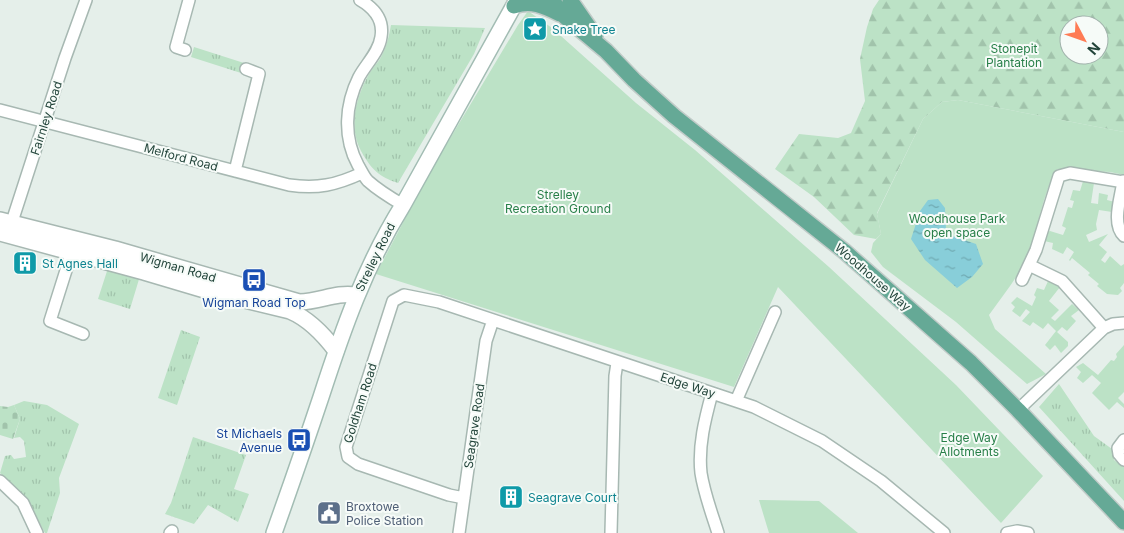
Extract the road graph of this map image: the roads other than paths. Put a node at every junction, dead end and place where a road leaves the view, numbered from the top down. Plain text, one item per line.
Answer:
1 (86, 0) edge
2 (189, 0) edge
3 (360, 0) edge
4 (552, 0) edge
5 (570, 0) edge
6 (515, 3) edge
7 (564, 16) junction
8 (185, 50) dead end
9 (606, 51) junction
10 (246, 69) dead end
11 (0, 110) edge
12 (45, 122) junction
13 (235, 171) junction
14 (362, 173) junction
15 (1123, 181) edge
16 (402, 205) junction
17 (5, 228) edge
18 (1124, 236) edge
19 (74, 246) junction
20 (1030, 265) junction
21 (1022, 280) dead end
22 (356, 295) junction
23 (404, 295) joint
24 (775, 312) dead end
25 (493, 320) junction
26 (1124, 323) edge
27 (1104, 328) junction
28 (83, 334) dead end
29 (336, 351) junction
30 (617, 362) junction
31 (712, 393) junction
32 (736, 400) junction
33 (1018, 410) junction
34 (1124, 440) edge
35 (1124, 460) edge
36 (0, 482) edge
37 (464, 498) junction
38 (1124, 522) edge
39 (37, 533) edge
40 (274, 533) edge
41 (459, 533) edge
42 (611, 533) edge
43 (718, 533) edge
44 (944, 533) edge
45 (1007, 533) edge
46 (1028, 533) edge

1 - 12 street, Fairnley Road
2 - 8 street
3 - 14 street
4 - 7 main road, Woodhouse Way
5 - 9 main road, Woodhouse Way
6 - 7 main road
6 - 16 street, Strelley Road
7 - 9 main road, Woodhouse Way
9 - 33 main road, Woodhouse Way
10 - 13 street
11 - 12 street, Melford Road
12 - 13 street, Melford Road
12 - 17 street, Fairnley Road
13 - 14 street, Melford Road
14 - 16 street
15 - 18 street
15 - 20 street
16 - 22 street, Strelley Road
17 - 19 street, Wigman Road
19 - 22 street, Wigman Road
19 - 28 street
19 - 29 street, Wigman Road
20 - 21 street
20 - 27 street
22 - 29 street, Strelley Road
23 - 25 street, Edge Way
23 - 37 street, Goldham Road
24 - 32 street
25 - 30 street, Edge Way
25 - 37 street, Seagrave Road
26 - 27 street
27 - 33 street
29 - 40 street, Strelley Road
30 - 31 street, Edge Way
30 - 42 street
31 - 32 street, Edge Way
31 - 43 street
32 - 44 street, Edge Way
33 - 38 main road, Woodhouse Way
34 - 35 street
36 - 39 street
37 - 41 street, Seagrave Road
45 - 46 street

